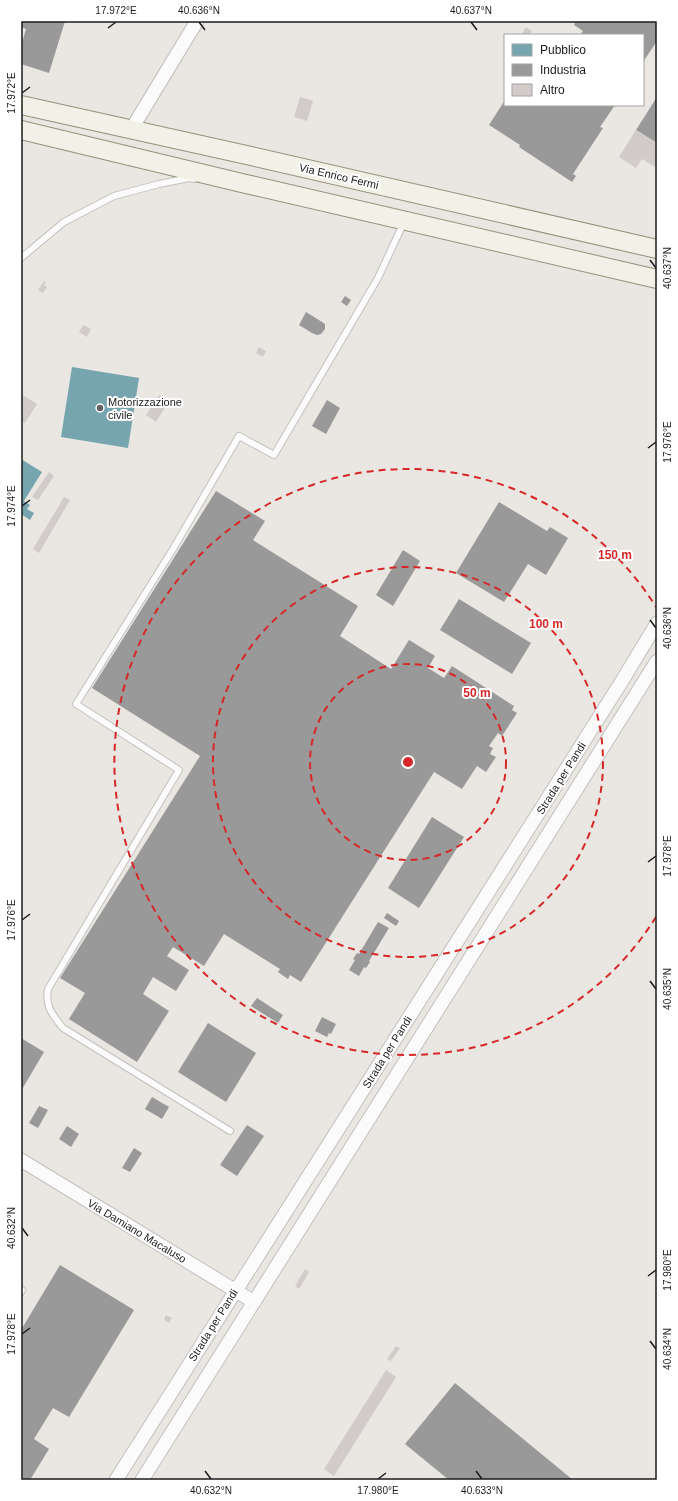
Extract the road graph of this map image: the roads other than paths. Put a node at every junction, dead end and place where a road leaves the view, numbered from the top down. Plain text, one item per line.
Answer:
1 (197, 21) edge
2 (21, 105) edge
3 (21, 130) edge
4 (131, 130) junction
5 (246, 184) junction
6 (405, 221) junction
7 (657, 249) edge
8 (21, 258) edge
9 (654, 278) edge
10 (657, 623) edge
11 (657, 661) edge
12 (230, 1131) dead end
13 (21, 1160) edge
14 (235, 1290) junction
15 (254, 1302) junction
16 (116, 1480) edge
17 (142, 1480) edge

1 - 4 street
2 - 4 street, Via Enrico Fermi
3 - 5 street
4 - 7 street, Via Enrico Fermi
5 - 6 street
5 - 8 lane
6 - 9 street
6 - 12 lane
10 - 14 street, Strada per Pandi
11 - 15 street, Strada per Pandi
13 - 14 street, Via Damiano Macaluso
14 - 15 street, Via Damiano Macaluso
14 - 16 street, Strada per Pandi
15 - 17 street, Strada per Pandi

